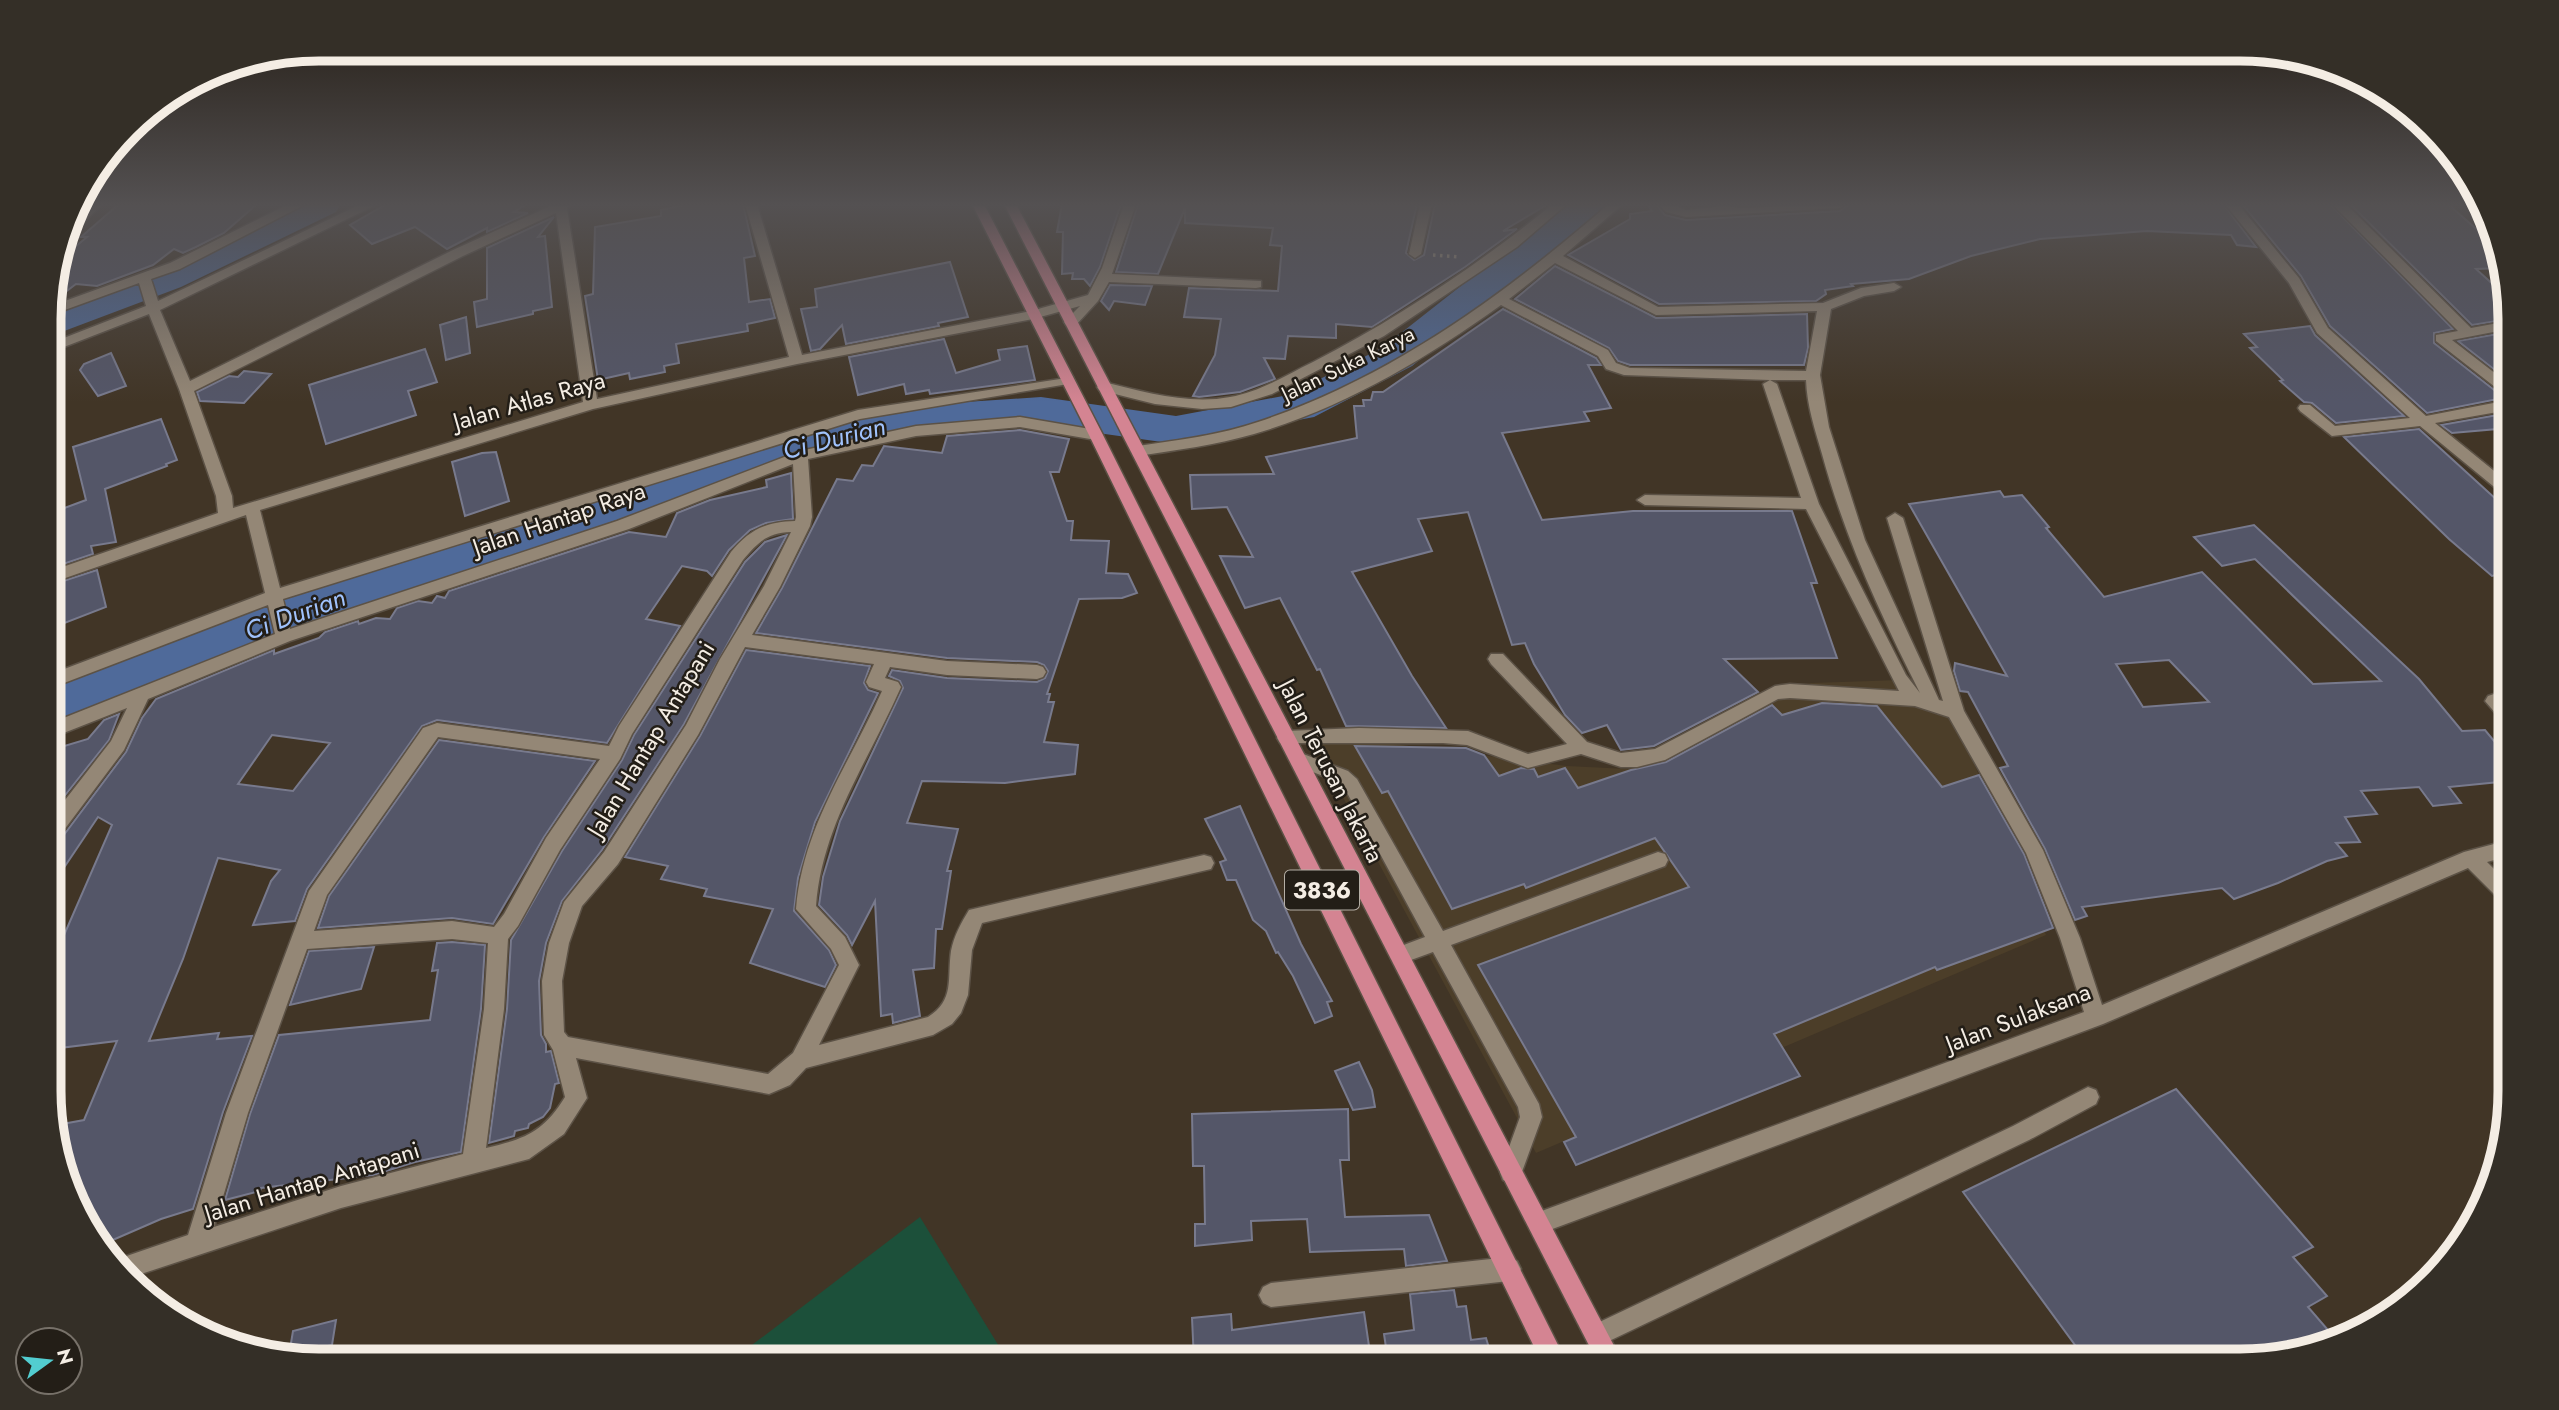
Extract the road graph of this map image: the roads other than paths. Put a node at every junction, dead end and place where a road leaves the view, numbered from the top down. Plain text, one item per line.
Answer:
1 (167, 270) edge
2 (229, 270) edge
3 (424, 270) edge
4 (573, 270) edge
5 (770, 270) edge
6 (1010, 270) edge
7 (1044, 270) edge
8 (1108, 270) edge
9 (1473, 270) edge
10 (1540, 270) edge
11 (1578, 270) edge
12 (2284, 270) edge
13 (2405, 270) edge
14 (1105, 278) junction
15 (145, 281) junction
16 (1256, 284) dead end
17 (1894, 287) dead end
18 (1093, 298) junction
19 (1499, 299) junction
20 (152, 305) junction
21 (1063, 307) junction
22 (1825, 307) junction
23 (62, 308) edge
24 (1032, 315) junction
25 (1071, 322) junction
26 (2498, 326) edge
27 (2467, 332) junction
28 (61, 344) edge
29 (797, 360) junction
30 (1813, 376) junction
31 (2498, 382) edge
32 (1069, 383) junction
33 (1770, 384) dead end
34 (1104, 387) junction
35 (186, 389) junction
36 (591, 405) junction
37 (2498, 407) edge
38 (2305, 408) dead end
39 (2423, 421) junction
40 (1092, 428) junction
41 (1135, 447) junction
42 (800, 456) junction
43 (2498, 482) edge
44 (1645, 500) dead end
45 (1811, 504) junction
46 (251, 507) junction
47 (226, 515) junction
48 (1895, 518) dead end
49 (802, 526) junction
50 (61, 573) edge
51 (275, 600) junction
52 (283, 633) junction
53 (742, 640) junction
54 (1497, 659) dead end
55 (884, 660) junction
56 (1038, 673) dead end
57 (61, 677) edge
58 (141, 696) junction
59 (1923, 701) junction
60 (2494, 701) dead end
61 (2498, 705) edge
62 (1955, 712) junction
63 (61, 727) edge
64 (1286, 738) junction
65 (1581, 747) junction
66 (614, 754) junction
67 (1298, 759) junction
68 (61, 819) edge
69 (2498, 851) edge
70 (2471, 858) junction
71 (1658, 860) dead end
72 (1204, 863) dead end
73 (2498, 884) edge
74 (498, 936) junction
75 (301, 940) junction
76 (1439, 940) junction
77 (1400, 955) junction
78 (2096, 1017) junction
79 (562, 1046) junction
80 (800, 1060) junction
81 (2088, 1097) dead end
82 (473, 1163) junction
83 (1511, 1172) junction
84 (1539, 1223) junction
85 (197, 1244) junction
86 (130, 1266) edge
87 (1509, 1269) junction
88 (1271, 1295) dead end
89 (1597, 1335) junction
90 (1548, 1349) edge
91 (1604, 1349) edge

1 - 15 street
2 - 20 street
3 - 35 street
4 - 36 street
5 - 29 street
6 - 24 main road, 3836
7 - 21 main road, Jalan Terusan Jakarta / 3836
8 - 14 street
9 - 34 street
10 - 19 street, Jalan Suka Karya
11 - 22 street
12 - 39 street
13 - 27 street
14 - 16 street
14 - 18 street
15 - 20 street
15 - 23 street
17 - 22 street
18 - 21 street, Jalan Atlas Raya
18 - 25 street
19 - 30 street
19 - 41 street, Jalan Suka Karya
20 - 28 street
20 - 35 street
21 - 24 street, Jalan Atlas Raya
21 - 25 main road, Jalan Terusan Jakarta / 3836
22 - 30 street
24 - 29 street, Jalan Atlas Raya
24 - 32 main road, 3836
25 - 34 main road, Jalan Terusan Jakarta / 3836
26 - 27 street
27 - 31 street
29 - 36 street, Jalan Atlas Raya
30 - 59 street
32 - 40 main road, 3836
32 - 51 street
33 - 45 street
34 - 41 main road, Jalan Terusan Jakarta / 3836
35 - 47 street
36 - 46 street, Jalan Atlas Raya
37 - 39 street
38 - 39 street
39 - 43 street
40 - 42 street, Jalan Hantap Raya
40 - 87 main road, 3836
41 - 64 main road, Jalan Terusan Jakarta / 3836
42 - 49 street, Jalan Hantap Antapani
42 - 52 street, Jalan Hantap Raya
44 - 45 street
45 - 59 street
46 - 47 street, Jalan Atlas Raya
46 - 51 street
47 - 50 street, Jalan Atlas Raya
48 - 62 street
49 - 53 street, Jalan Hantap Antapani
49 - 66 street
51 - 52 street
51 - 57 street
52 - 58 street, Jalan Hantap Raya
53 - 55 street
53 - 79 street, Jalan Hantap Antapani
54 - 65 street
55 - 56 street
55 - 80 street
58 - 63 street, Jalan Hantap Raya
58 - 68 street
59 - 62 street
59 - 65 street
60 - 61 street
62 - 78 street
64 - 65 street
64 - 67 main road, Jalan Terusan Jakarta / 3836
66 - 74 street
66 - 75 street
67 - 76 street
67 - 77 main road, Jalan Terusan Jakarta / 3836
69 - 70 street, Jalan Sulaksana
70 - 73 street
70 - 78 street, Jalan Sulaksana
71 - 76 street
72 - 80 street
74 - 75 street
74 - 82 street
75 - 85 street
76 - 77 street
76 - 83 street
77 - 83 main road, Jalan Terusan Jakarta / 3836
78 - 84 street, Jalan Sulaksana
79 - 80 street
79 - 82 street, Jalan Hantap Antapani
81 - 89 street
82 - 85 street, Jalan Hantap Antapani
83 - 84 main road, Jalan Terusan Jakarta / 3836
84 - 89 main road, Jalan Terusan Jakarta / 3836
85 - 86 street, Jalan Hantap Antapani
87 - 88 street
87 - 90 main road, 3836
89 - 91 main road, Jalan Terusan Jakarta / 3836

